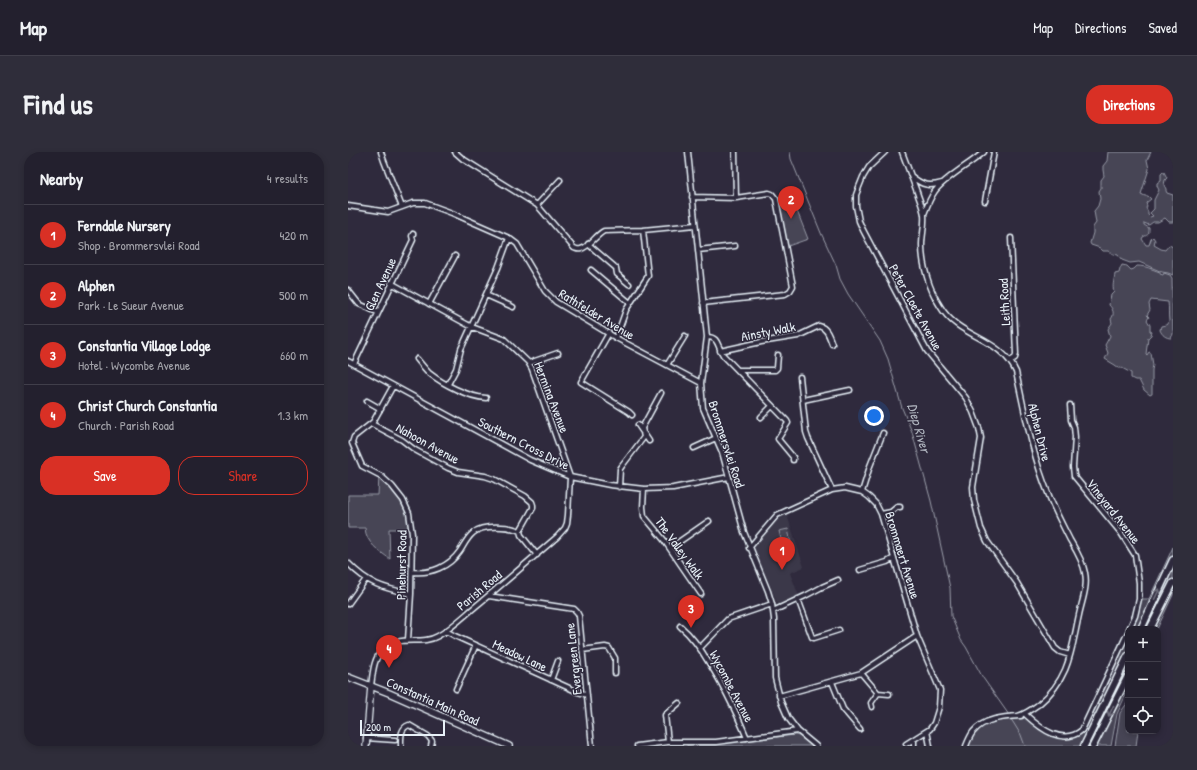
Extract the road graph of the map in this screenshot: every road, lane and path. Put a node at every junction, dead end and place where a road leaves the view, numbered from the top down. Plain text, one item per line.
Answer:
1 (381, 152) edge
2 (455, 152) edge
3 (688, 152) edge
4 (735, 152) edge
5 (885, 152) edge
6 (902, 152) edge
7 (984, 152) edge
8 (994, 152) edge
9 (911, 176) junction
10 (560, 180) dead end
11 (943, 183) junction
12 (692, 196) junction
13 (736, 198) junction
14 (985, 201) dead end
15 (537, 205) junction
16 (348, 206) edge
17 (402, 207) junction
18 (924, 214) junction
19 (695, 225) junction
20 (643, 230) junction
21 (413, 234) dead end
22 (509, 238) junction
23 (1011, 238) dead end
24 (588, 244) junction
25 (735, 246) dead end
26 (698, 250) junction
27 (455, 256) dead end
28 (591, 270) dead end
29 (391, 284) junction
30 (629, 284) dead end
31 (348, 290) edge
32 (486, 295) junction
33 (630, 303) junction
34 (703, 303) junction
35 (429, 304) junction
36 (513, 307) dead end
37 (378, 312) junction
38 (472, 327) junction
39 (609, 333) junction
40 (685, 336) dead end
41 (616, 338) junction
42 (707, 338) junction
43 (832, 344) dead end
44 (720, 351) junction
45 (558, 353) dead end
46 (778, 355) dead end
47 (417, 359) dead end
48 (348, 361) edge
49 (1010, 361) junction
50 (529, 363) junction
51 (354, 364) junction
52 (667, 365) junction
53 (738, 370) junction
54 (800, 377) dead end
55 (701, 383) junction
56 (448, 384) junction
57 (393, 386) junction
58 (850, 390) dead end
59 (661, 393) dead end
60 (486, 398) dead end
61 (803, 400) junction
62 (367, 401) dead end
63 (1070, 405) dead end
64 (772, 406) junction
65 (381, 409) junction
66 (632, 415) dead end
67 (761, 417) dead end
68 (372, 424) junction
69 (638, 425) dead end
70 (643, 432) junction
71 (883, 432) dead end
72 (716, 438) junction
73 (649, 441) dead end
74 (350, 444) edge
75 (694, 448) dead end
76 (793, 460) dead end
77 (570, 477) junction
78 (728, 477) junction
79 (619, 486) junction
80 (644, 489) junction
81 (832, 490) junction
82 (862, 492) junction
83 (900, 507) dead end
84 (881, 514) junction
85 (709, 521) dead end
86 (520, 531) junction
87 (670, 548) junction
88 (749, 548) junction
89 (537, 555) junction
90 (894, 559) junction
91 (1173, 560) edge
92 (348, 563) edge
93 (860, 570) dead end
94 (412, 572) junction
95 (366, 579) junction
96 (838, 580) dead end
97 (1173, 583) edge
98 (494, 591) junction
99 (411, 594) junction
100 (701, 594) dead end
101 (488, 596) junction
102 (498, 597) junction
103 (798, 599) junction
104 (348, 604) edge
105 (772, 604) junction
106 (773, 611) junction
107 (680, 626) dead end
108 (1131, 626) edge
109 (1141, 626) edge
110 (1152, 626) edge
111 (839, 630) dead end
112 (446, 631) junction
113 (917, 636) junction
114 (1125, 639) edge
115 (408, 640) junction
116 (476, 645) junction
117 (700, 648) junction
118 (582, 650) junction
119 (1070, 655) junction
120 (558, 661) dead end
121 (1125, 662) edge
122 (615, 673) dead end
123 (861, 673) junction
124 (348, 677) edge
125 (551, 680) junction
126 (832, 682) junction
127 (1125, 682) edge
128 (371, 686) junction
129 (456, 689) dead end
130 (878, 693) junction
131 (889, 694) dead end
132 (587, 695) junction
133 (779, 696) junction
134 (679, 704) dead end
135 (872, 707) dead end
136 (1027, 715) junction
137 (1099, 717) junction
138 (860, 729) dead end
139 (798, 731) junction
140 (927, 731) junction
141 (366, 738) junction
142 (747, 738) junction
143 (914, 739) junction
144 (395, 740) dead end
145 (668, 742) junction
146 (906, 744) dead end
147 (967, 745) edge
148 (366, 746) edge
149 (401, 746) edge
150 (431, 746) edge
151 (509, 746) edge
152 (592, 746) edge
153 (637, 746) edge
154 (816, 746) edge
155 (914, 746) edge
156 (930, 746) edge
157 (1081, 746) edge
158 (1084, 746) edge
159 (1093, 746) edge

1 - 17 street
2 - 15 street
3 - 12 street, Brommersvlei Road
4 - 13 street
5 - 119 street, Peter Cloete Avenue
6 - 9 street, Alphen Drive
7 - 11 street
8 - 14 street
9 - 11 street
9 - 18 street, Alphen Drive
10 - 15 street
11 - 18 street
12 - 13 street
12 - 19 street, Brommersvlei Road
13 - 34 street
15 - 24 street
16 - 17 street, Rathfelder Avenue
17 - 22 street, Rathfelder Avenue
18 - 49 street, Alphen Drive
19 - 20 street
19 - 26 street, Brommersvlei Road
20 - 24 street
20 - 33 street
21 - 29 street, Glen Avenue
22 - 32 street
22 - 39 street, Rathfelder Avenue
23 - 49 street, Leith Road
24 - 30 street
25 - 26 street
26 - 34 street, Brommersvlei Road
27 - 35 street
28 - 33 street
29 - 35 street, Hermina Avenue
29 - 37 street, Glen Avenue
31 - 37 street
32 - 36 street
32 - 38 street
33 - 41 street
34 - 42 street, Brommersvlei Road
35 - 38 street, Hermina Avenue
37 - 51 street, Glen Avenue
38 - 50 street, Hermina Avenue
38 - 56 street
39 - 41 street, Rathfelder Avenue
39 - 66 street
40 - 52 street
41 - 52 street, Rathfelder Avenue
42 - 44 street
42 - 55 street, Brommersvlei Road
43 - 44 street, Ainsty Walk
44 - 53 street
45 - 50 street
46 - 53 street
47 - 56 street
48 - 51 street, Southern Cross Drive
49 - 119 street, Alphen Drive
50 - 77 street, Hermina Avenue
51 - 57 street, Southern Cross Drive
52 - 55 street, Rathfelder Avenue
53 - 64 street
54 - 61 street
55 - 72 street, Brommersvlei Road
56 - 60 street
57 - 65 street, Pinehurst Road
57 - 77 street, Southern Cross Drive
58 - 61 street
59 - 70 street
61 - 81 street
62 - 65 street
63 - 108 street, Vineyard Avenue
64 - 67 street
64 - 76 street
65 - 68 street, Pinehurst Road
68 - 74 street, Pinehurst Road
68 - 86 street, Nahoon Avenue
69 - 70 street
70 - 73 street
70 - 79 street
71 - 82 street
72 - 75 street
72 - 78 street, Brommersvlei Road
74 - 94 street, Pinehurst Road
77 - 79 street, Southern Cross Drive
77 - 89 street, Parish Road
78 - 80 street, Southern Cross Drive
78 - 88 street, Brommersvlei Road
79 - 80 street, Southern Cross Drive
80 - 87 street, The Valley Walk
81 - 82 street
81 - 88 street
82 - 84 street, Brommaert Avenue
83 - 84 street
84 - 90 street, Brommaert Avenue
85 - 87 street
86 - 89 street
86 - 94 street
87 - 100 street, The Valley Walk
88 - 105 street, Brommersvlei Road
89 - 98 street, Parish Road
90 - 93 street
90 - 113 street, Brommaert Avenue
109 -> 91 highway
92 - 95 street
94 - 99 street, Pinehurst Road
95 - 99 street
95 - 104 street
96 - 103 street
97 - 110 highway
98 - 101 street, Parish Road
98 - 102 street
99 - 115 street, Pinehurst Road
101 - 102 street, Evergreen Lane
101 - 112 street, Parish Road
102 - 118 street, Evergreen Lane
103 - 106 street
103 - 111 street
105 - 106 street, Brommersvlei Road
105 - 117 street
106 - 133 street, Brommersvlei Road
107 - 117 street, Wycombe Avenue
112 - 115 street, Parish Road
112 - 116 street, Meadow Lane
113 - 123 street
113 - 140 street, Brommaert Avenue
114 - 136 street, Vineyard Avenue
115 - 128 street, Parish Road
116 - 125 street, Meadow Lane
116 - 129 street
117 - 142 street, Wycombe Avenue
118 - 122 street
118 - 132 street, Evergreen Lane
119 - 136 street, Alphen Drive
120 - 125 street
121 - 137 highway
123 - 126 street
123 - 130 street
124 - 128 main road, Constantia Main Road
125 - 132 street, Meadow Lane
126 - 133 street
126 - 138 street
127 -> 159 highway
128 - 141 main road
128 - 151 main road, Constantia Main Road
130 - 131 street
130 - 135 street
132 - 152 street, Evergreen Lane
133 - 139 street, Brommersvlei Road
134 - 145 street
136 - 147 street
137 - 157 highway
137 - 158 highway
139 - 142 street
139 - 154 street, Brommersvlei Road
140 - 143 street, Brommaert Avenue
140 - 156 street
141 - 144 street
141 - 148 main road
142 - 145 street
143 - 146 street, Brommaert Avenue
143 - 155 street
145 - 153 street
149 - 150 street

